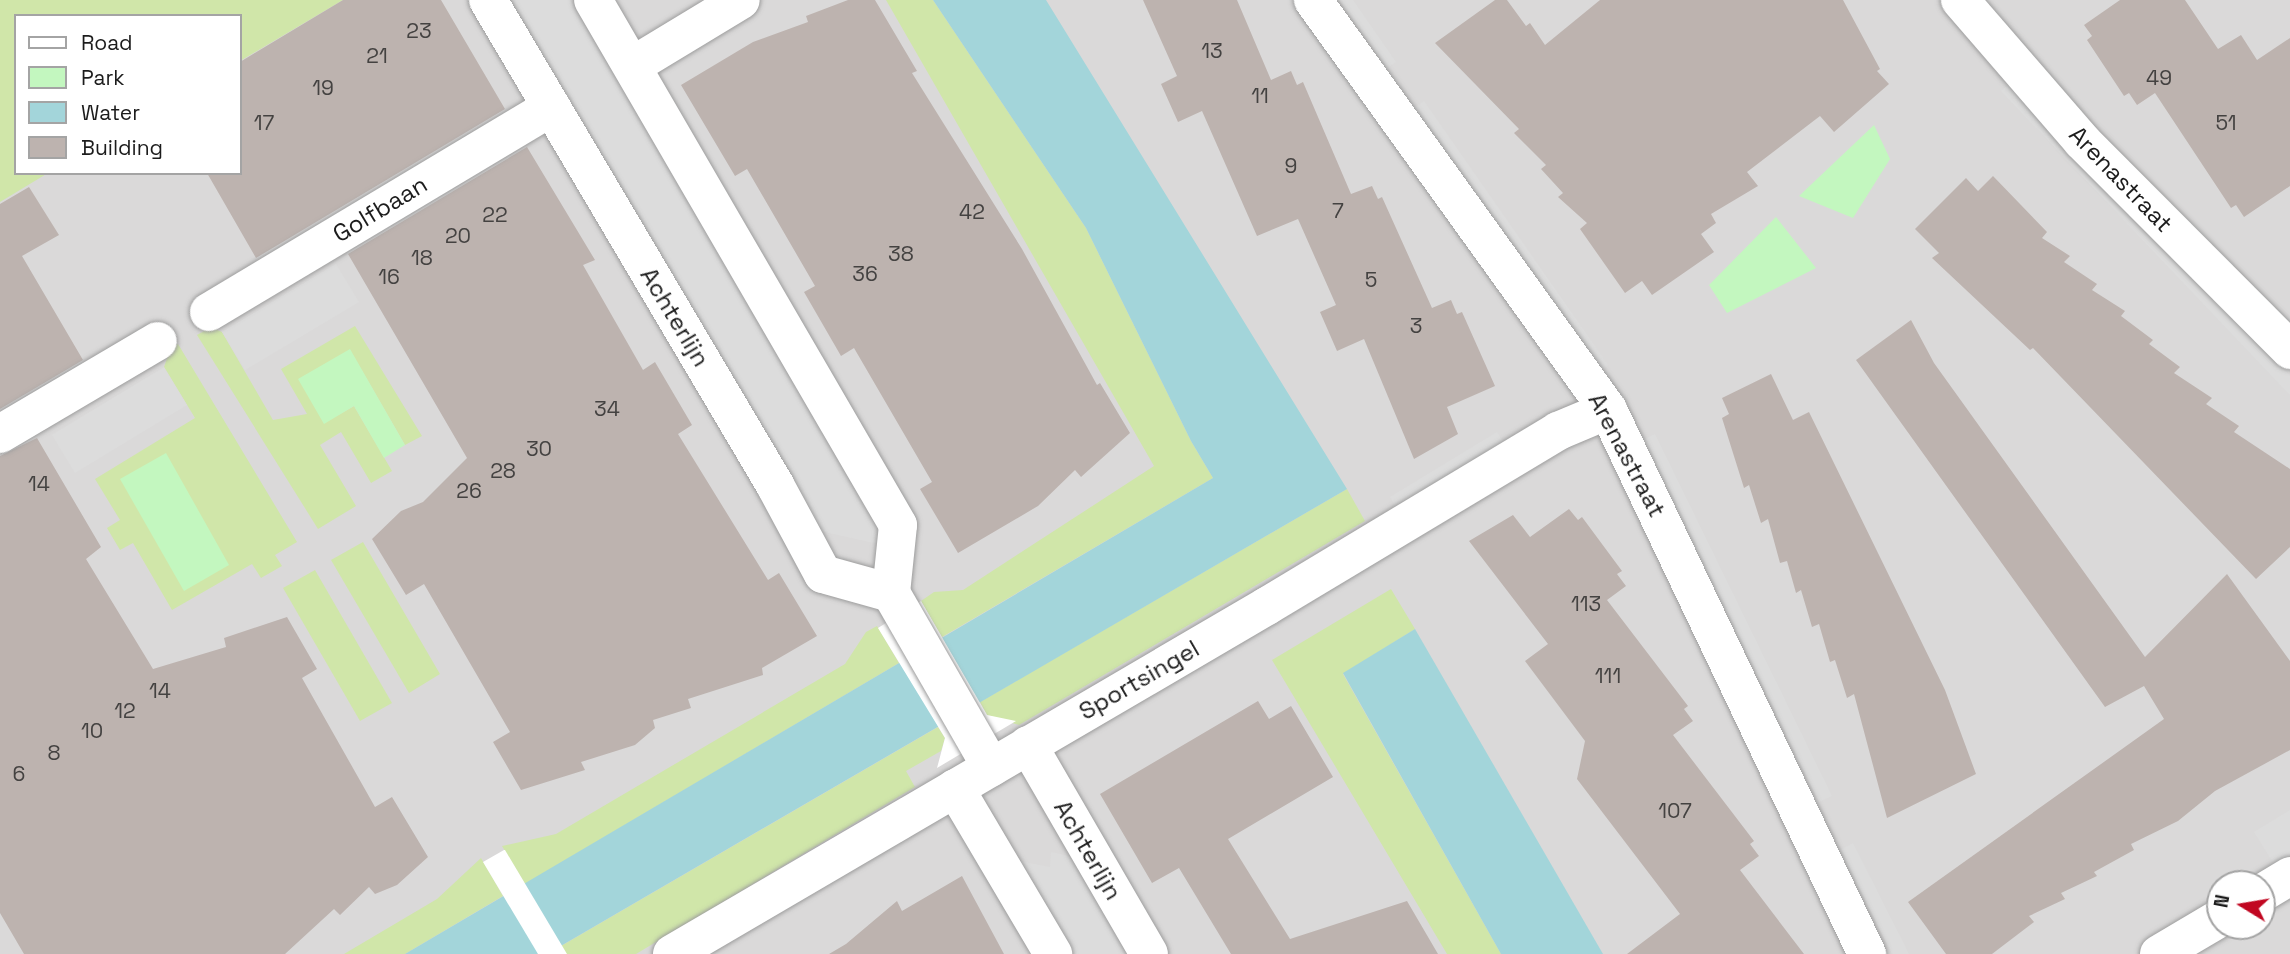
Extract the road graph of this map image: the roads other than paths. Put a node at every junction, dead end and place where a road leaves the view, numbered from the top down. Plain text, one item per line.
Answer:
1 (488, 0) edge
2 (593, 0) edge
3 (741, 0) edge
4 (1313, 0) edge
5 (1960, 0) edge
6 (632, 66) junction
7 (551, 107) junction
8 (209, 312) dead end
9 (158, 341) dead end
10 (2290, 351) edge
11 (1608, 410) junction
12 (0, 434) edge
13 (897, 603) junction
14 (1028, 746) junction
15 (984, 756) junction
16 (955, 788) junction
17 (2206, 926) edge
18 (672, 954) edge
19 (1053, 954) edge
20 (1149, 954) edge
21 (1867, 954) edge
22 (2159, 954) edge

1 - 7 street, Achterlijn
2 - 6 street
3 - 6 street
4 - 11 street, Arenastraat
5 - 10 street, Arenastraat
6 - 13 street
7 - 8 street, Golfbaan
7 - 13 street, Achterlijn
9 - 12 street
11 - 14 street, Sportsingel
11 - 21 street, Arenastraat
13 - 15 street
14 - 15 street, Sportsingel
14 - 20 street, Achterlijn
15 - 16 street, Sportsingel
16 - 18 street, Sportsingel
16 - 19 street
17 - 22 street

